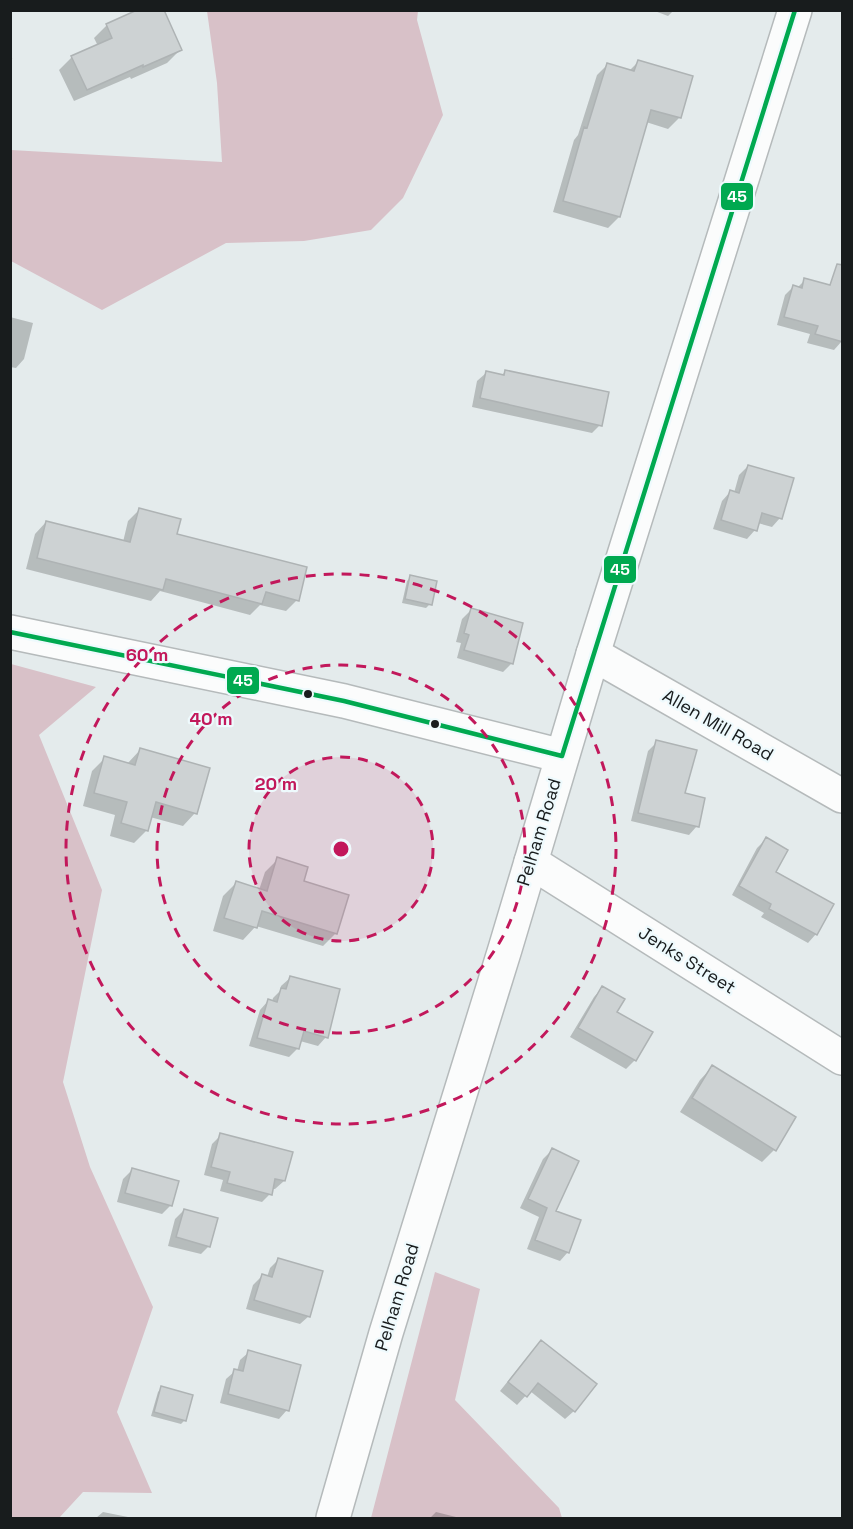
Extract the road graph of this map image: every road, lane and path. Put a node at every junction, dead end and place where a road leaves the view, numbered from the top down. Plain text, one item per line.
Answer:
1 (795, 10) edge
2 (10, 633) edge
3 (593, 654) junction
4 (562, 756) junction
5 (843, 796) edge
6 (531, 861) junction
7 (843, 1058) edge
8 (333, 1518) edge

1 - 3 main road, Pelham Road
2 - 4 main road
3 - 4 main road, Pelham Road
3 - 5 main road, Allen Mill Road
4 - 6 main road, Pelham Road
6 - 7 main road, Jenks Street
6 - 8 main road, Pelham Road

